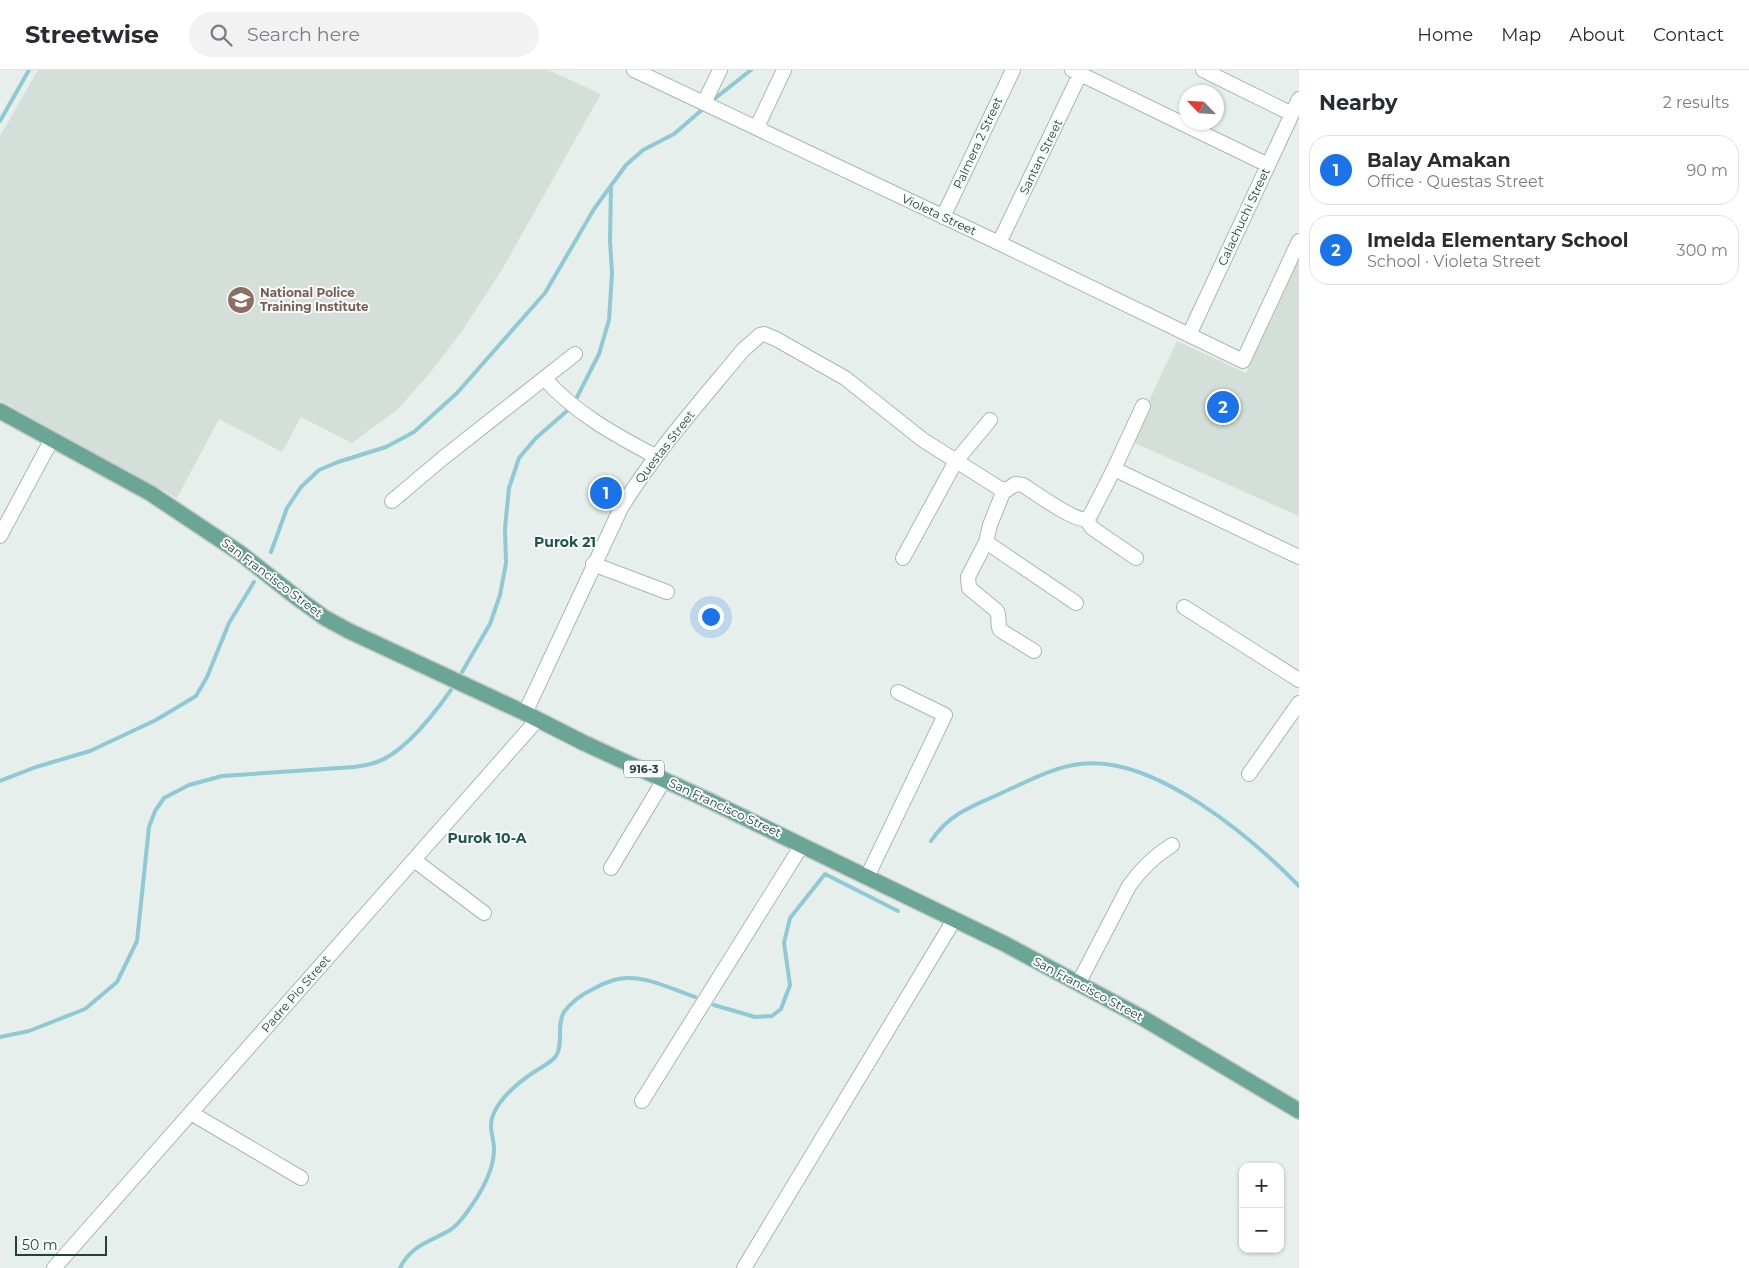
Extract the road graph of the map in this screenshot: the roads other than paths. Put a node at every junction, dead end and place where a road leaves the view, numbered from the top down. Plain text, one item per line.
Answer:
1 (634, 70) edge
2 (720, 70) edge
3 (784, 70) edge
4 (1013, 70) edge
5 (1203, 70) edge
6 (1078, 71) edge
7 (1299, 99) edge
8 (704, 103) junction
9 (1292, 114) junction
10 (757, 127) junction
11 (1268, 165) junction
12 (943, 217) junction
13 (1299, 241) edge
14 (999, 243) junction
15 (1190, 335) junction
16 (575, 354) dead end
17 (544, 378) junction
18 (1143, 406) dead end
19 (0, 411) edge
20 (990, 420) dead end
21 (52, 439) junction
22 (656, 456) junction
23 (956, 461) junction
24 (1114, 469) junction
25 (1004, 490) junction
26 (392, 501) dead end
27 (1086, 519) junction
28 (0, 536) edge
29 (986, 542) junction
30 (1299, 557) edge
31 (903, 558) dead end
32 (1136, 558) dead end
33 (594, 564) junction
34 (667, 592) dead end
35 (1076, 603) dead end
36 (1184, 607) dead end
37 (1034, 651) dead end
38 (1299, 680) edge
39 (898, 692) dead end
40 (1299, 703) edge
41 (531, 716) junction
42 (1249, 774) dead end
43 (664, 780) junction
44 (802, 845) junction
45 (1172, 845) dead end
46 (414, 860) junction
47 (611, 868) dead end
48 (867, 877) junction
49 (484, 913) dead end
50 (954, 920) junction
51 (1079, 982) junction
52 (642, 1101) dead end
53 (1299, 1111) edge
54 (191, 1113) junction
55 (301, 1178) dead end
56 (54, 1268) edge
57 (744, 1268) edge

1 - 8 street, Violeta Street
2 - 8 street
3 - 10 street
4 - 12 street, Palmera 2 Street
5 - 9 street
6 - 11 street
6 - 14 street, Santan Street
7 - 9 street, Calachuchi Street
8 - 10 street, Violeta Street
9 - 11 street, Calachuchi Street
10 - 12 street, Violeta Street
11 - 15 street, Calachuchi Street
12 - 14 street, Violeta Street
13 - 15 street, Violeta Street
14 - 15 street, Violeta Street
16 - 17 street
17 - 22 street
17 - 26 street
18 - 24 street
19 - 21 main road, San Francisco Street / 916-3
20 - 23 street
21 - 28 street
21 - 41 main road, San Francisco Street / 916-3
22 - 23 street, Questas Street
22 - 33 street, Questas Street
23 - 25 street
23 - 31 street
24 - 27 street
24 - 30 street
25 - 27 street
25 - 29 street
27 - 32 street
29 - 35 street
29 - 37 street
33 - 34 street
33 - 41 street, Questas Street
36 - 38 street
39 - 48 street
40 - 42 street
41 - 43 main road, San Francisco Street / 916-3
41 - 46 street, Padre Pio Street
43 - 44 main road, San Francisco Street / 916-3
43 - 47 street
44 - 48 main road, San Francisco Street / 916-3
44 - 52 street
45 - 51 street
46 - 49 street
46 - 54 street, Padre Pio Street
48 - 50 main road, San Francisco Street / 916-3
50 - 51 main road, San Francisco Street / 916-3
50 - 57 street
51 - 53 main road, San Francisco Street / 916-3
54 - 55 street
54 - 56 street, Padre Pio Street

